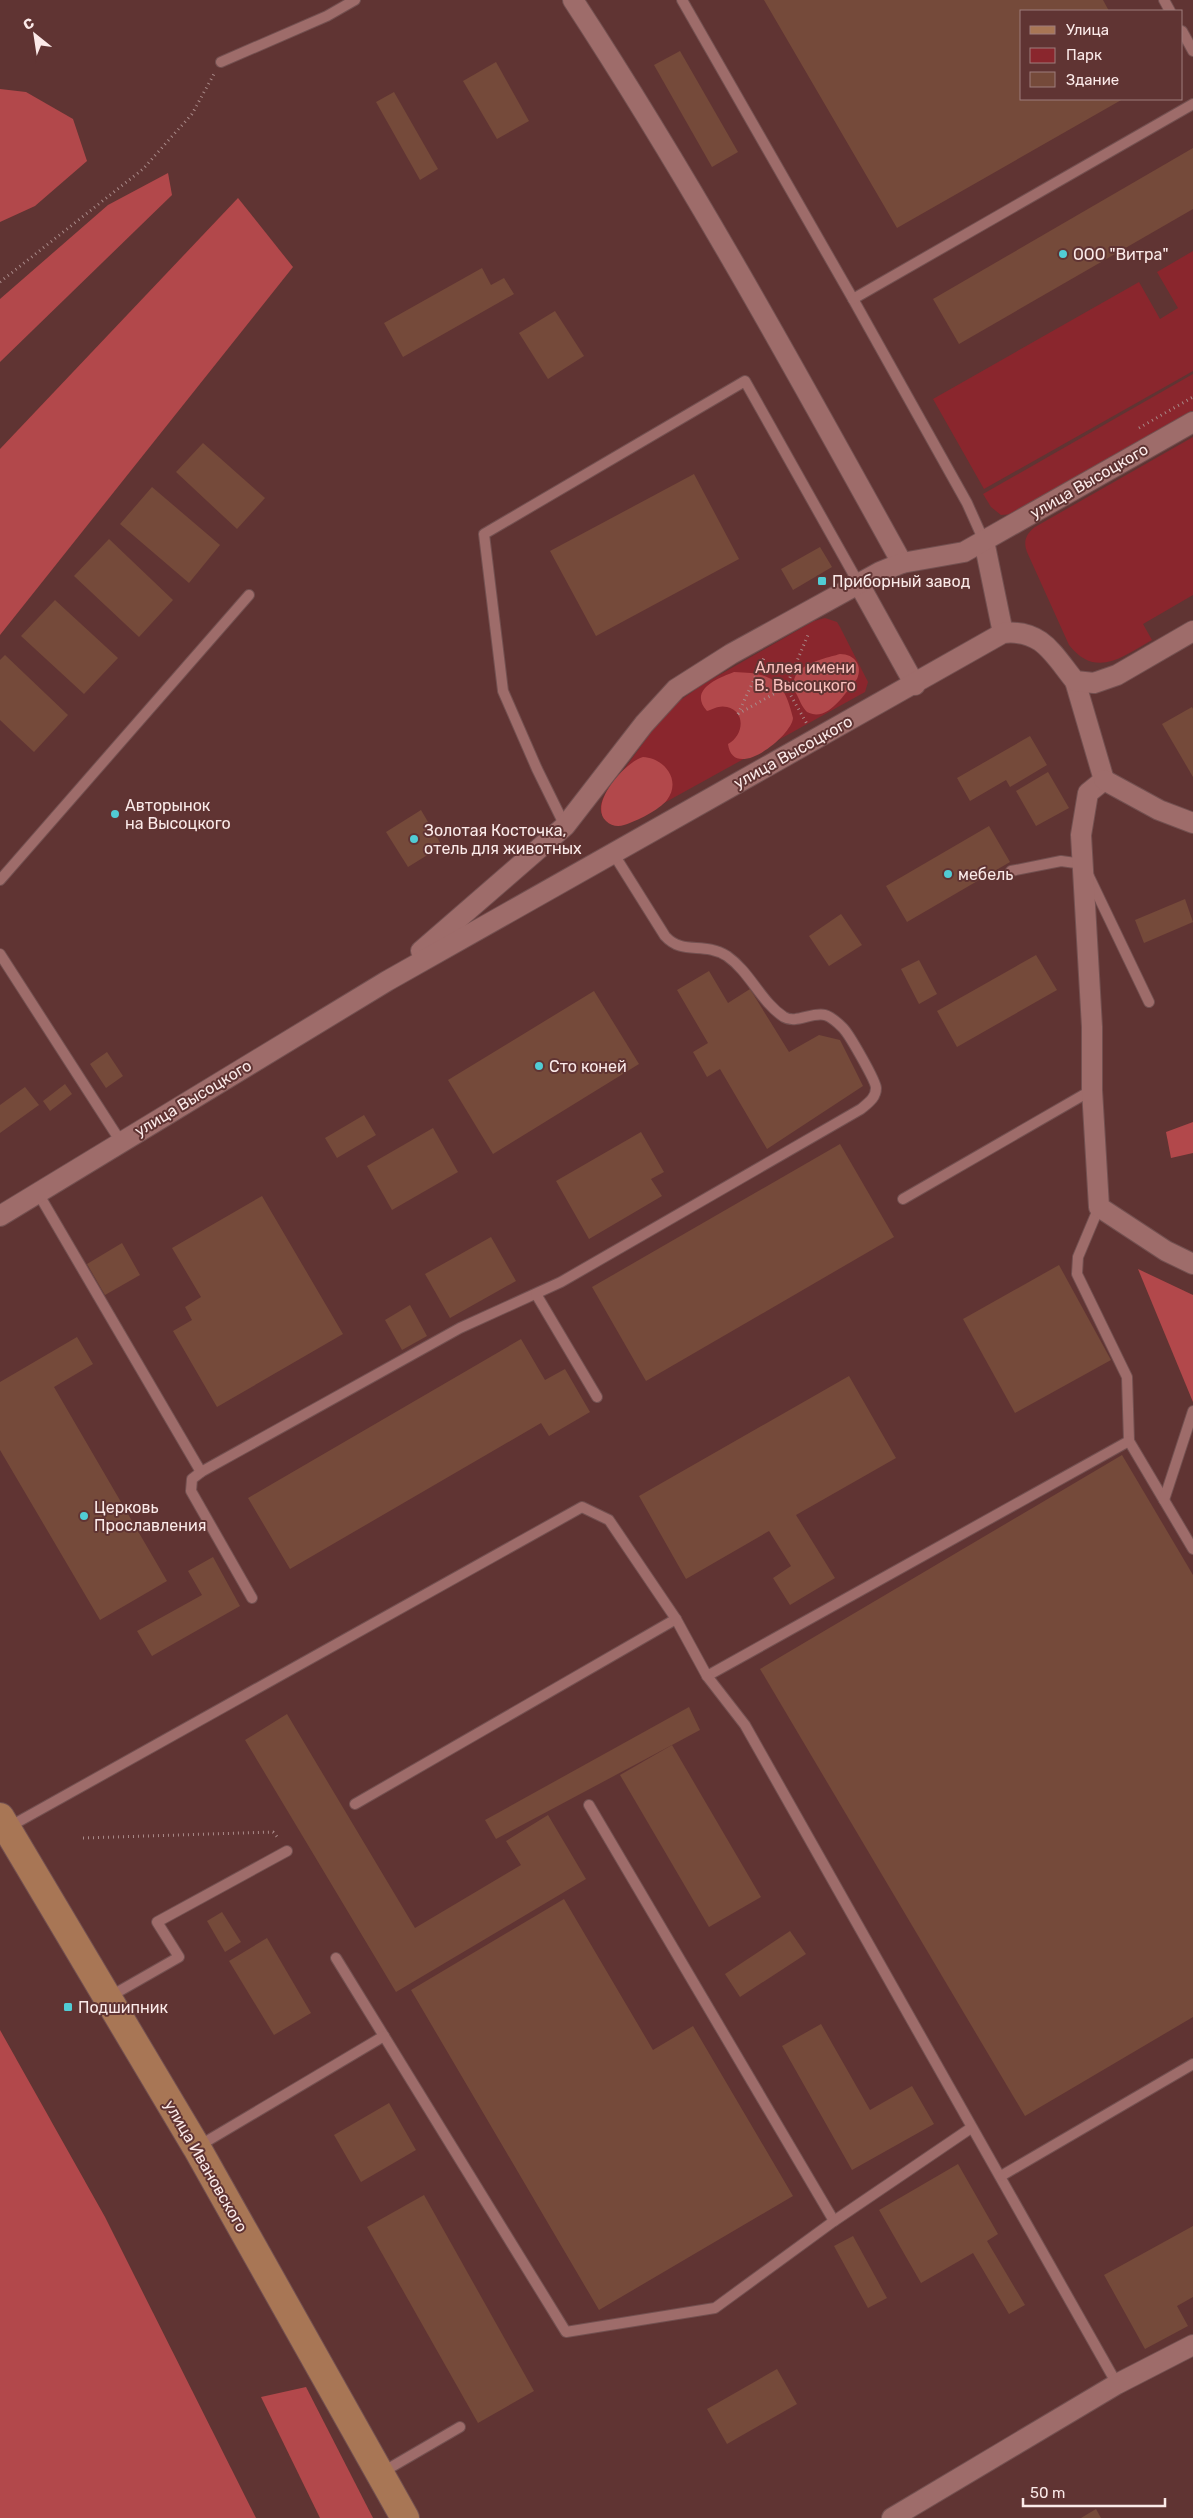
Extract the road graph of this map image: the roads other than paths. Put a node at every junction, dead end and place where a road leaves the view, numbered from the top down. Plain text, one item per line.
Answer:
1 (355, 0) edge
2 (573, 0) edge
3 (682, 0) edge
4 (1183, 33) edge
5 (1193, 50) edge
6 (221, 62) road end
7 (1193, 104) edge
8 (853, 299) junction
9 (1193, 422) edge
10 (984, 541) junction
11 (902, 564) junction
12 (859, 584) junction
13 (249, 595) dead end
14 (1193, 631) edge
15 (1003, 633) junction
16 (1075, 681) junction
17 (915, 685) junction
18 (1104, 780) junction
19 (1193, 824) edge
20 (565, 826) junction
21 (613, 852) junction
22 (1083, 864) junction
23 (1011, 871) dead end
24 (0, 880) edge
25 (0, 954) edge
26 (388, 981) junction
27 (1149, 1002) dead end
28 (1092, 1090) junction
29 (122, 1142) junction
30 (38, 1193) junction
31 (903, 1199) dead end
32 (1098, 1207) junction
33 (0, 1216) edge
34 (1193, 1264) edge
35 (536, 1294) junction
36 (597, 1397) dead end
37 (1193, 1411) edge
38 (1129, 1442) junction
39 (201, 1472) junction
40 (1164, 1500) junction
41 (1193, 1549) edge
42 (252, 1598) dead end
43 (676, 1619) junction
44 (707, 1676) junction
45 (355, 1804) dead end
46 (589, 1805) dead end
47 (3, 1823) edge
48 (287, 1851) road end
49 (336, 1958) dead end
50 (106, 1999) junction
51 (384, 2036) junction
52 (1193, 2064) edge
53 (971, 2128) junction
54 (196, 2148) junction
55 (1001, 2176) junction
56 (834, 2221) junction
57 (1193, 2345) edge
58 (1117, 2384) junction
59 (460, 2427) dead end
60 (380, 2474) junction
61 (405, 2518) edge
62 (892, 2518) edge

1 - 6 lane
2 - 11 street
3 - 8 lane
4 - 5 lane
7 - 8 lane
8 - 10 lane
9 - 10 street, улица Высоцкого
10 - 11 street, улица Высоцкого
10 - 15 street
11 - 12 street, улица Высоцкого
12 - 17 street
12 - 20 street, улица Высоцкого
12 - 20 lane
13 - 24 lane
14 - 16 street
15 - 16 street
15 - 17 street, улица Высоцкого
16 - 18 street
17 - 21 street, улица Высоцкого
18 - 19 street
18 - 22 street
20 - 26 street, улица Высоцкого
21 - 26 street, улица Высоцкого
21 - 35 lane
22 - 23 lane
22 - 27 lane
22 - 28 street
25 - 29 lane
26 - 29 street, улица Высоцкого
28 - 31 lane
28 - 32 street
29 - 30 street, улица Высоцкого
30 - 33 street, улица Высоцкого
30 - 39 lane
32 - 34 street
32 - 38 lane
35 - 36 lane
35 - 39 lane
37 - 40 lane
38 - 40 lane
38 - 44 lane
39 - 42 lane
40 - 41 lane
43 - 44 lane
43 - 45 lane
43 - 47 lane
44 - 53 lane
46 - 56 lane
47 - 50 main road, улица Ивановского
48 - 50 lane
49 - 51 lane
50 - 54 main road, улица Ивановского
51 - 54 lane
51 - 56 lane
52 - 55 lane
53 - 55 lane
53 - 56 lane
54 - 60 main road, улица Ивановского
55 - 58 lane
57 - 58 street
58 - 62 street
59 - 60 lane
60 - 61 main road, улица Ивановского

